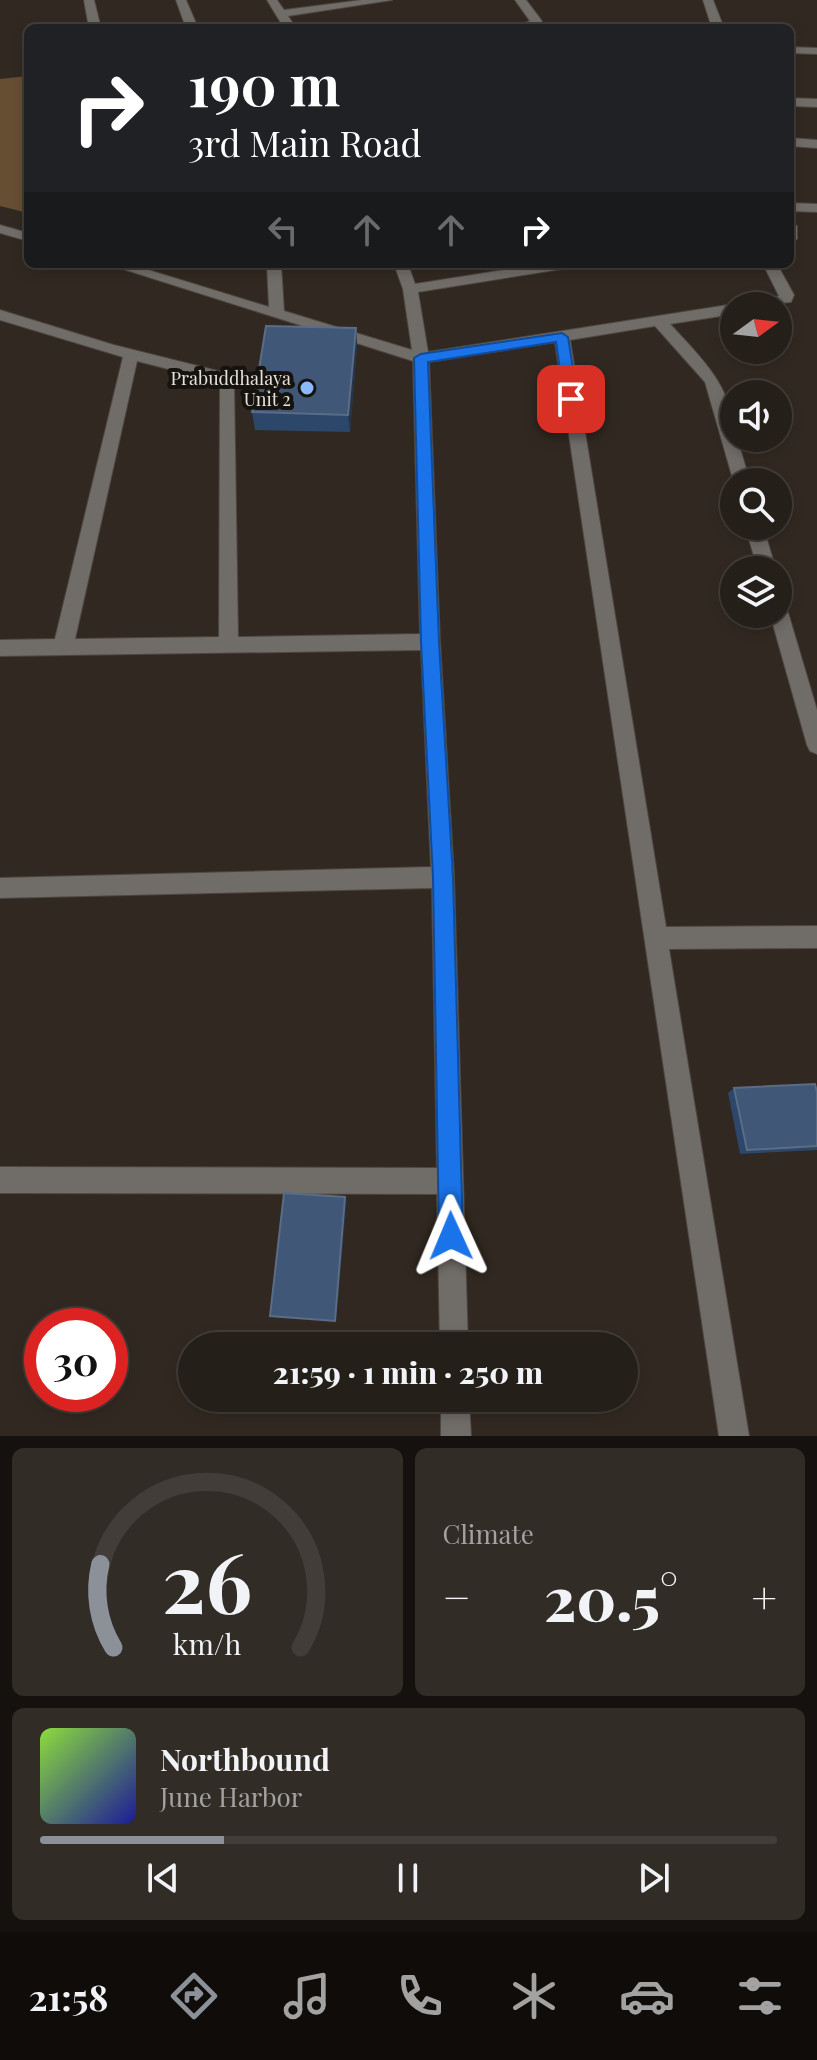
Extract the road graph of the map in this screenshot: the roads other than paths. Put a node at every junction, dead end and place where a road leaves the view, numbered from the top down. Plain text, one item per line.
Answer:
1 (89, 0) edge
2 (181, 0) edge
3 (272, 0) edge
4 (387, 0) edge
5 (520, 0) edge
6 (708, 0) edge
7 (281, 14) junction
8 (94, 24) edge
9 (190, 24) edge
10 (287, 24) edge
11 (534, 24) edge
12 (717, 24) edge
13 (794, 50) edge
14 (817, 51) edge
15 (794, 102) edge
16 (817, 103) edge
17 (794, 142) edge
18 (817, 144) edge
19 (794, 207) edge
20 (817, 208) edge
21 (0, 229) edge
22 (24, 236) edge
23 (127, 268) edge
24 (274, 268) edge
25 (402, 268) edge
26 (543, 268) edge
27 (772, 268) edge
28 (410, 289) junction
29 (785, 292) edge
30 (720, 311) edge
31 (277, 314) junction
32 (0, 315) edge
33 (660, 322) junction
34 (562, 337) junction
35 (131, 354) junction
36 (421, 358) junction
37 (738, 468) edge
38 (783, 628) edge
39 (430, 642) junction
40 (229, 645) junction
41 (0, 648) edge
42 (63, 648) junction
43 (817, 745) edge
44 (443, 877) junction
45 (0, 888) edge
46 (817, 937) edge
47 (656, 938) junction
48 (0, 1180) edge
49 (450, 1181) junction
50 (454, 1332) edge
51 (455, 1412) edge
52 (456, 1436) edge
53 (734, 1436) edge

1 - 8 street
2 - 9 street
3 - 7 street
4 - 7 street
5 - 11 street
6 - 12 street
7 - 10 street
13 - 14 street
15 - 16 street
17 - 18 street
19 - 20 street
21 - 22 street
23 - 31 street
24 - 31 street
25 - 28 street
26 - 28 street
27 - 29 street
28 - 36 street
30 - 33 street
31 - 36 street
32 - 35 street
33 - 34 street
33 - 37 street
34 - 36 street
34 - 47 street
35 - 40 street
35 - 42 street
36 - 39 street
38 - 43 street
39 - 40 street
39 - 44 street
40 - 42 street
41 - 42 street
44 - 45 street
44 - 49 street
46 - 47 street
47 - 53 street
48 - 49 street
49 - 50 street
51 - 52 street

